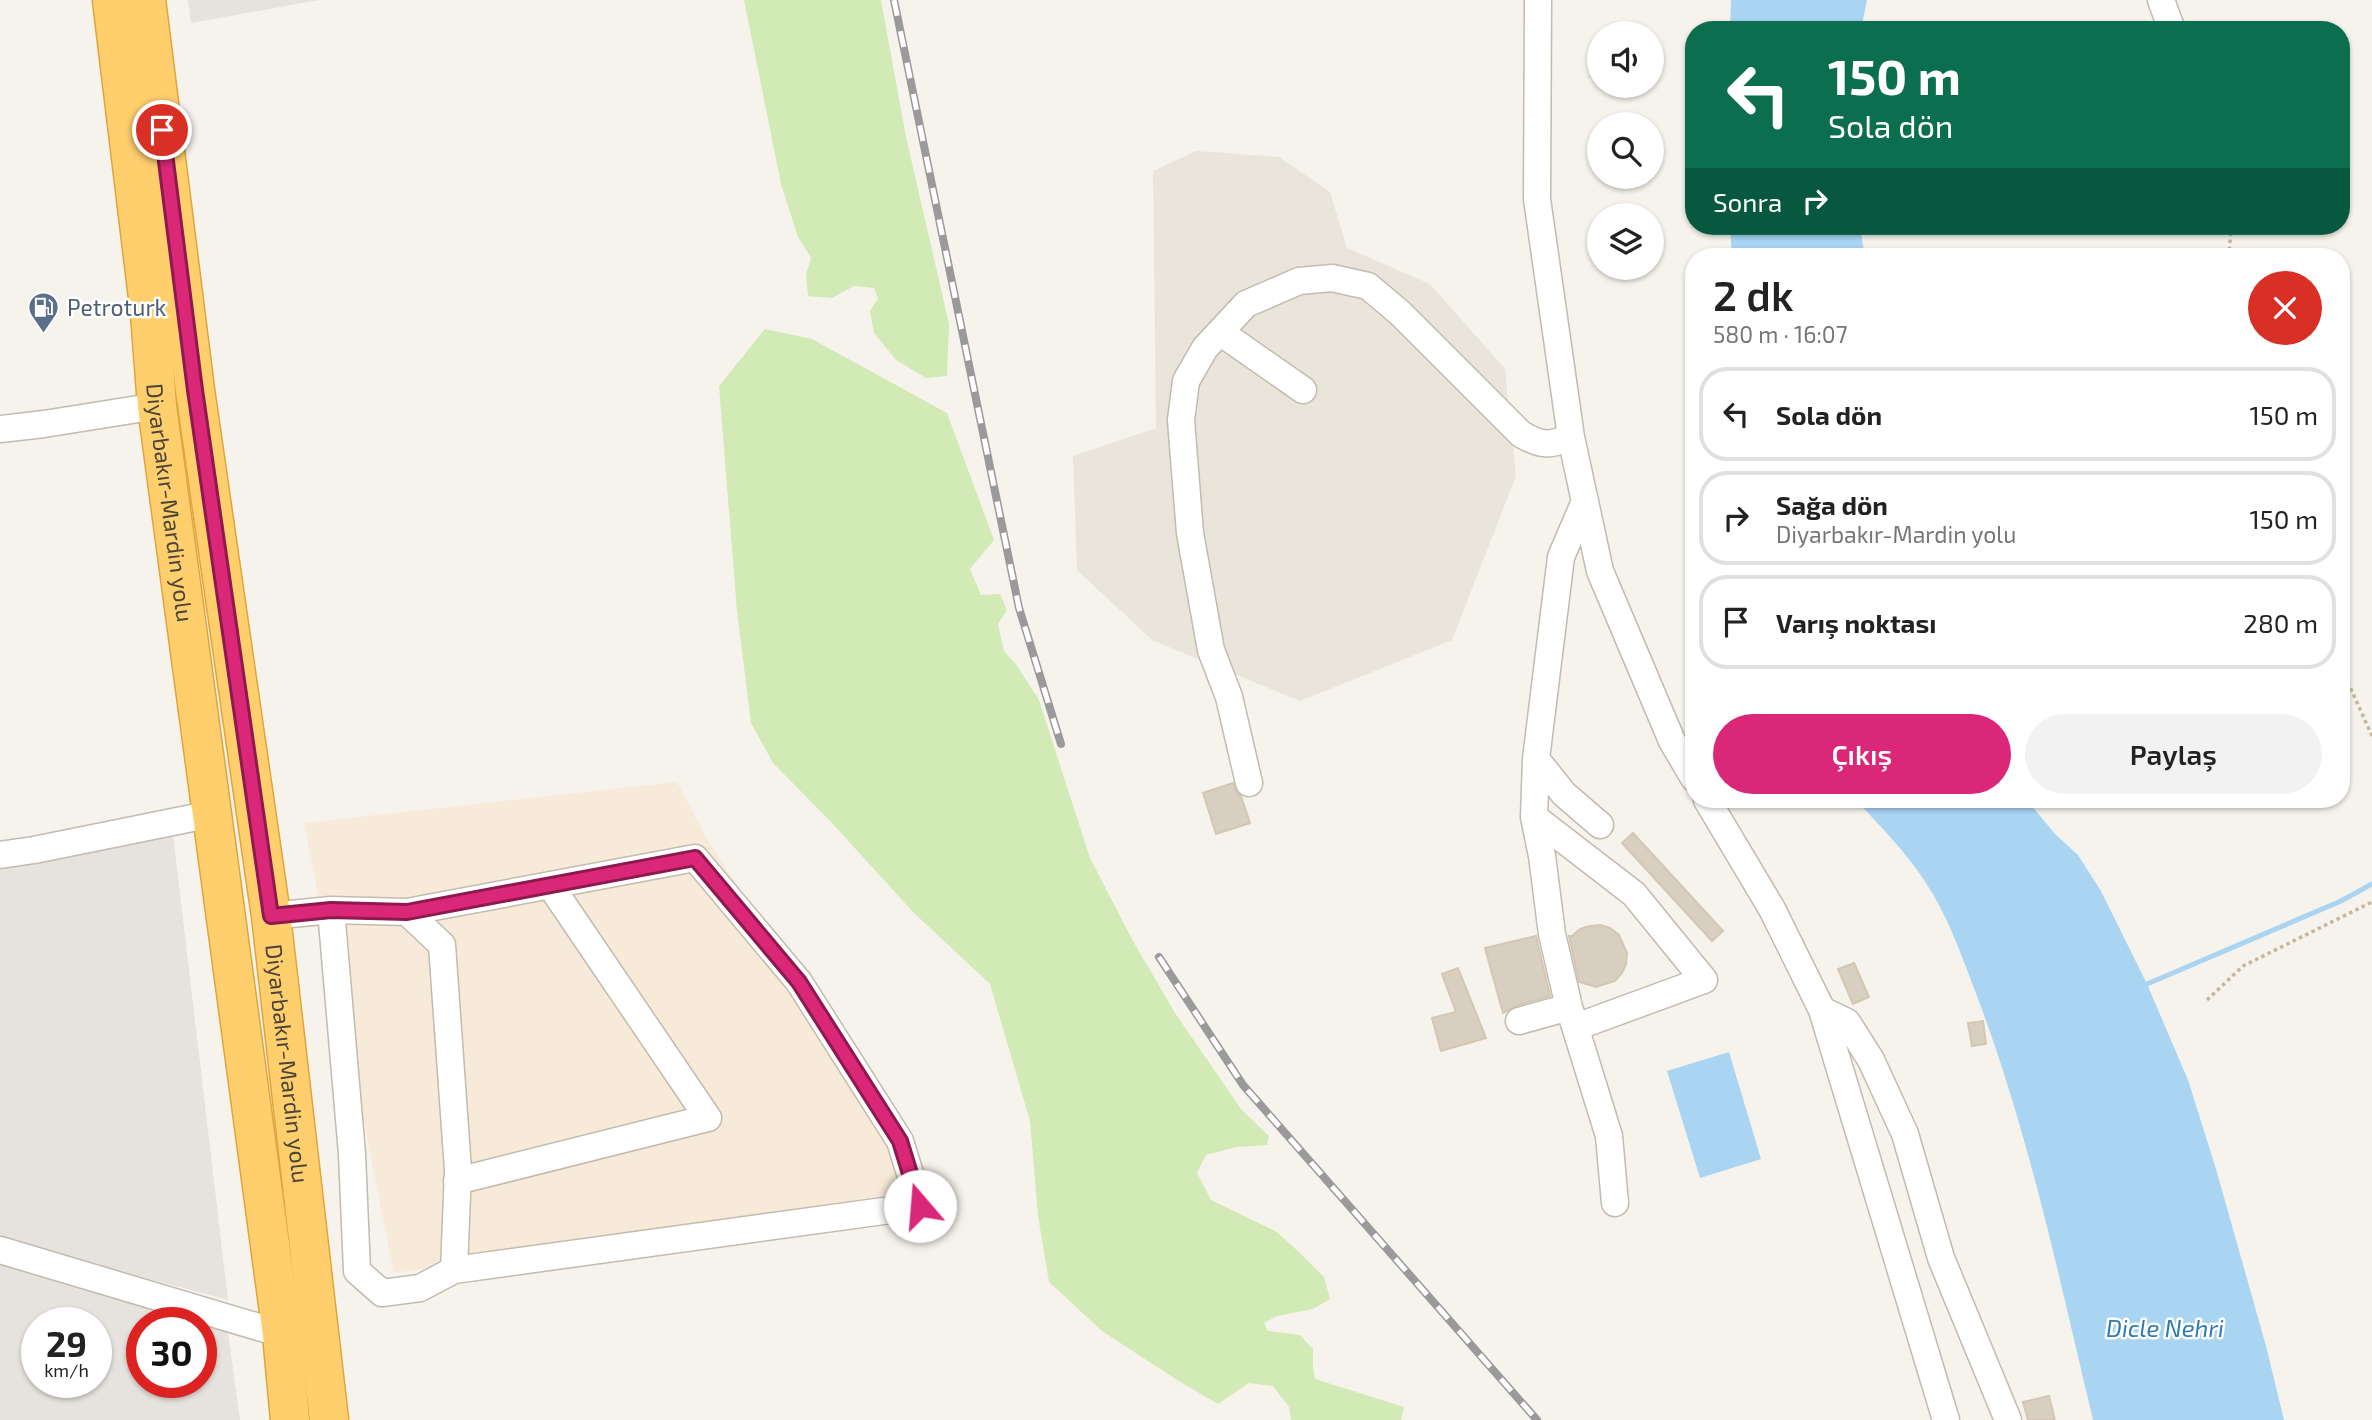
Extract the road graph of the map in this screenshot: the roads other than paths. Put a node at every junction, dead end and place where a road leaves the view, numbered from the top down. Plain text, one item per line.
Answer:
1 (112, 0) edge
2 (146, 0) edge
3 (1538, 0) edge
4 (2161, 0) edge
5 (2169, 21) edge
6 (1220, 332) junction
7 (1303, 390) dead end
8 (157, 405) junction
9 (0, 429) edge
10 (1571, 437) junction
11 (1585, 501) junction
12 (1536, 759) junction
13 (1685, 763) edge
14 (1248, 782) dead end
15 (1712, 808) edge
16 (212, 814) junction
17 (1534, 817) junction
18 (1600, 825) dead end
19 (0, 855) edge
20 (550, 885) junction
21 (331, 910) junction
22 (407, 912) junction
23 (271, 916) junction
24 (1822, 1010) junction
25 (1572, 1017) junction
26 (1519, 1021) dead end
27 (457, 1181) junction
28 (1615, 1203) dead end
29 (0, 1250) edge
30 (454, 1270) junction
31 (282, 1334) junction
32 (290, 1420) edge
33 (329, 1420) edge
34 (1946, 1420) edge
35 (2008, 1420) edge

1 - 8 highway, Diyarbakır-Mardin yolu
2 - 23 highway, Diyarbakır-Mardin yolu
3 - 10 street
4 - 5 street
6 - 7 street
6 - 10 street
6 - 14 street
8 - 9 street
8 - 16 highway, Diyarbakır-Mardin yolu
10 - 11 street
11 - 12 street
11 - 13 street
12 - 17 street
12 - 18 street
15 - 24 street
16 - 19 street
16 - 31 highway, Diyarbakır-Mardin yolu
17 - 25 street
17 - 25 street
20 - 22 street
20 - 27 street
20 - 30 street
21 - 22 street
21 - 23 street
21 - 30 street
22 - 27 street
23 - 33 highway, Diyarbakır-Mardin yolu
24 - 34 street
24 - 35 street
25 - 26 street
25 - 28 street
27 - 30 street
29 - 31 street
31 - 32 highway, Diyarbakır-Mardin yolu

